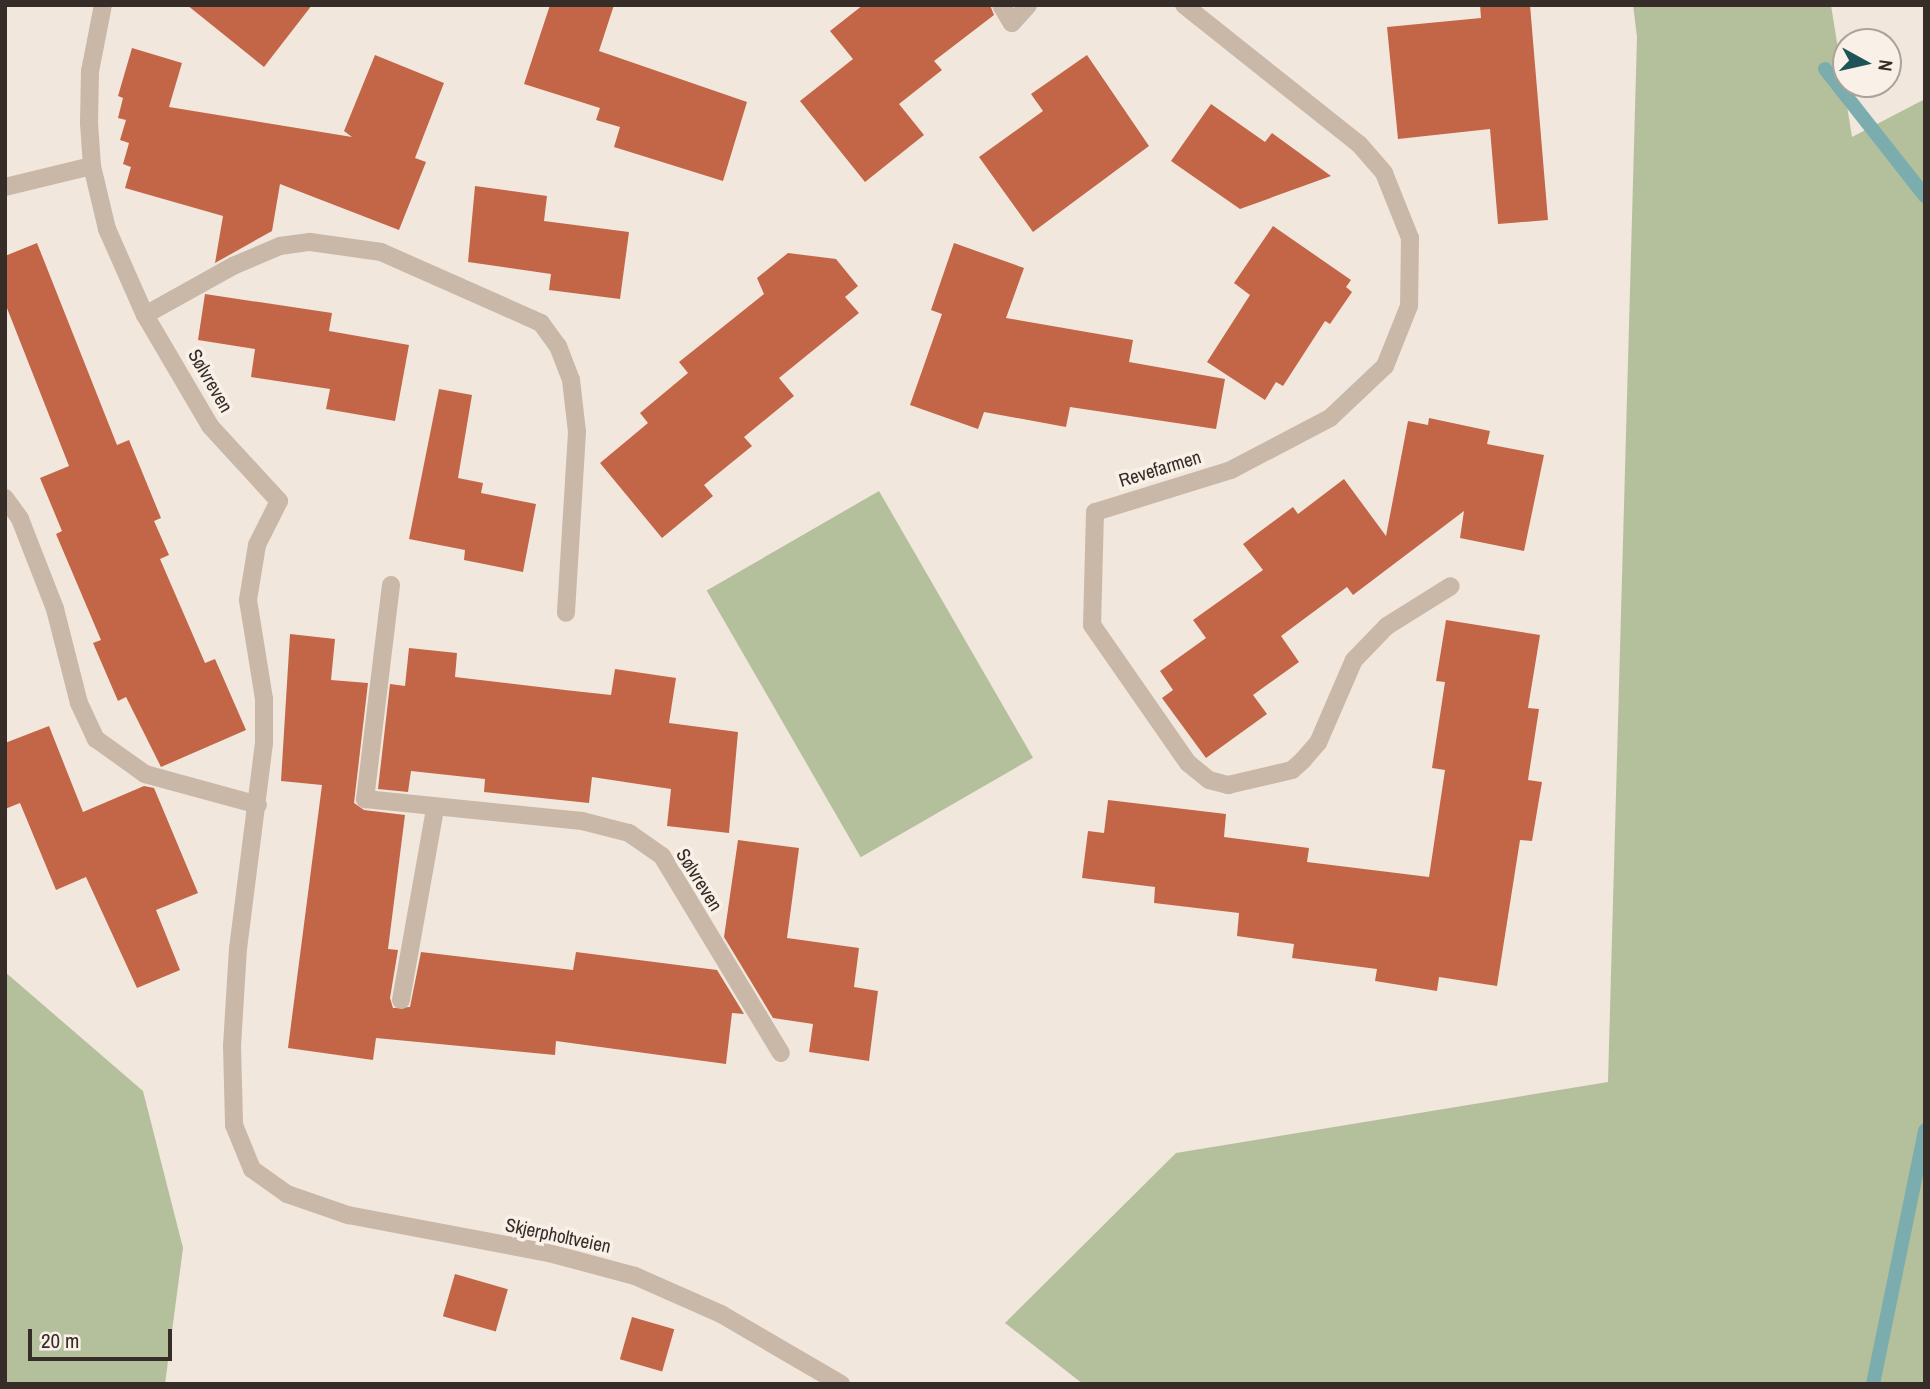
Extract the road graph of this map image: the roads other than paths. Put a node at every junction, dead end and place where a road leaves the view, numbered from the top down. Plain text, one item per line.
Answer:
1 (103, 5) edge
2 (1001, 5) edge
3 (1028, 5) edge
4 (1184, 5) edge
5 (92, 166) junction
6 (5, 187) edge
7 (145, 315) junction
8 (5, 498) edge
9 (391, 585) dead end
10 (1451, 586) dead end
11 (566, 613) dead end
12 (258, 805) junction
13 (435, 810) junction
14 (401, 1000) dead end
15 (781, 1054) dead end
16 (252, 1169) joint
17 (841, 1384) edge

1 - 5 street, Sølvreven
2 - 3 street
4 - 10 street, Revefarmen
5 - 6 street
5 - 7 street, Sølvreven
7 - 11 street
7 - 12 street, Sølvreven
8 - 12 street
9 - 13 street, Sølvreven
12 - 16 street, Sølvreven
13 - 14 street
13 - 15 street, Sølvreven
16 - 17 street, Skjerpholtveien

